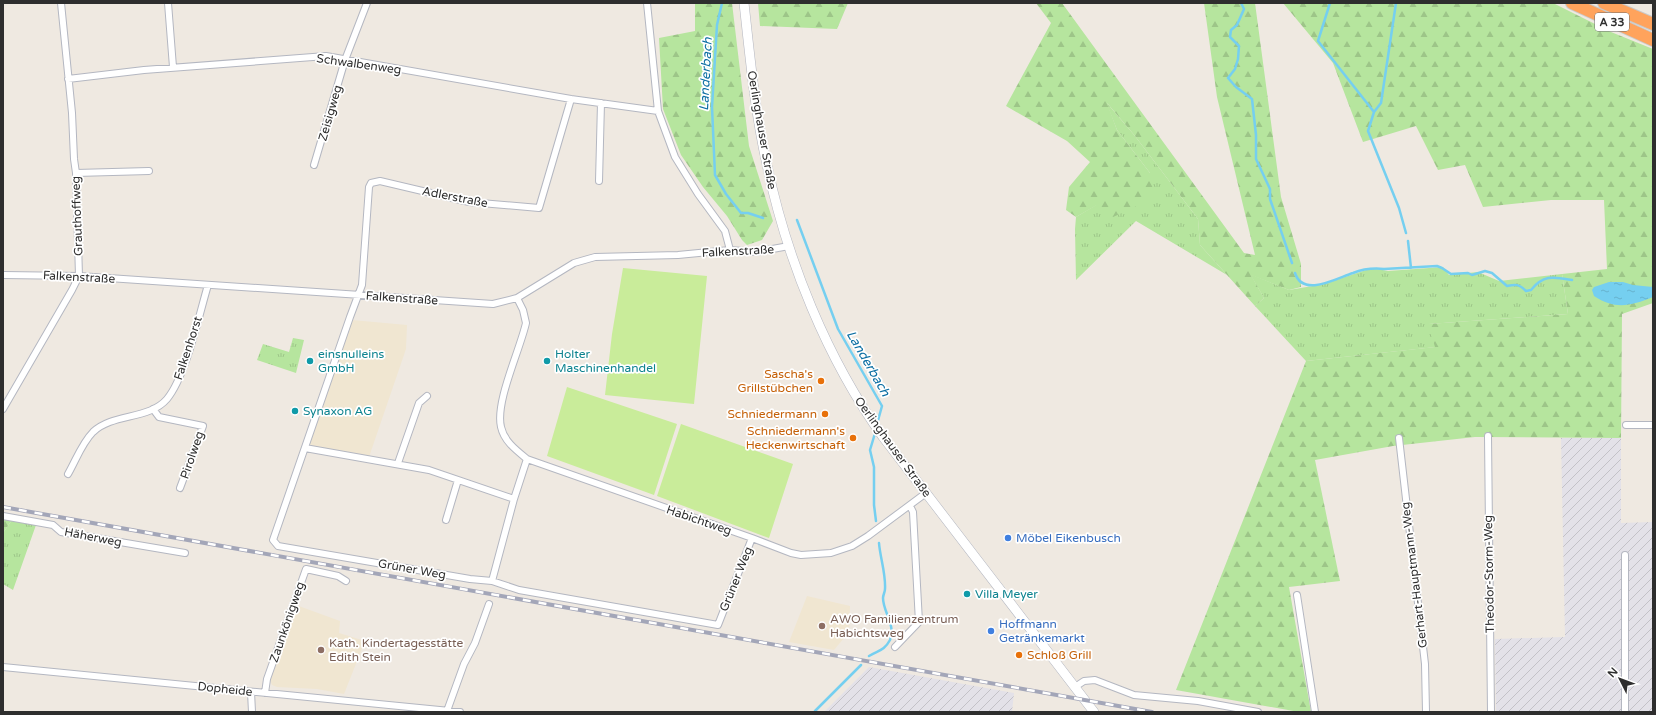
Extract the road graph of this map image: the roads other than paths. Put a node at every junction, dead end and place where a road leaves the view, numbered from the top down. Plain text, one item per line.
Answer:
1 (61, 3) edge
2 (168, 3) edge
3 (367, 3) edge
4 (647, 3) edge
5 (744, 3) edge
6 (1572, 3) edge
7 (1604, 3) edge
8 (1653, 24) edge
9 (1653, 40) edge
10 (345, 60) junction
11 (173, 68) junction
12 (68, 79) junction
13 (571, 98) junction
14 (601, 103) junction
15 (658, 112) junction
16 (314, 165) dead end
17 (149, 171) dead end
18 (76, 173) junction
19 (599, 181) dead end
20 (789, 246) junction
21 (730, 250) junction
22 (3, 275) edge
23 (79, 276) junction
24 (208, 285) junction
25 (360, 295) junction
26 (517, 298) junction
27 (427, 396) dead end
28 (4, 407) edge
29 (153, 410) junction
30 (1626, 425) dead end
31 (1653, 425) edge
32 (1488, 436) dead end
33 (1399, 438) dead end
34 (305, 448) junction
35 (527, 459) junction
36 (398, 463) junction
37 (68, 474) dead end
38 (458, 480) junction
39 (180, 488) dead end
40 (926, 493) junction
41 (514, 499) junction
42 (910, 506) junction
43 (3, 516) edge
44 (446, 520) dead end
45 (752, 538) junction
46 (185, 553) dead end
47 (1626, 556) dead end
48 (346, 581) dead end
49 (492, 581) junction
50 (1297, 595) dead end
51 (489, 604) dead end
52 (895, 647) dead end
53 (3, 667) edge
54 (1075, 687) junction
55 (251, 692) junction
56 (265, 693) junction
57 (447, 711) junction
58 (252, 712) edge
59 (460, 712) edge
60 (1094, 712) edge
61 (1258, 712) edge
62 (1315, 712) edge
63 (1426, 712) edge
64 (1491, 712) edge
65 (1625, 712) edge

1 - 12 street, Grauthoffweg
2 - 11 street
3 - 10 street, Zeisigweg
4 - 15 street
5 - 20 main road, Oerlinghauser Straße
6 - 9 highway, A 33
7 - 8 highway, A 33
10 - 11 street, Schwalbenweg
10 - 13 street, Schwalbenweg
10 - 16 street, Zeisigweg
11 - 12 street, Schwalbenweg
12 - 18 street, Grauthoffweg
13 - 14 street, Schwalbenweg
13 - 25 street, Adlerstraße
14 - 15 street, Schwalbenweg
14 - 19 street
15 - 21 street
17 - 18 street
18 - 23 street, Grauthoffweg
20 - 21 street, Falkenstraße
20 - 40 main road, Oerlinghauser Straße
21 - 26 street, Falkenstraße
22 - 23 street, Falkenstraße
23 - 24 street, Falkenstraße
23 - 28 street, Grauthoffweg
24 - 25 street, Falkenstraße
24 - 29 street, Falkenhorst
25 - 26 street, Falkenstraße
25 - 34 street, Grüner Weg
26 - 35 street, Habichtweg
27 - 36 street
29 - 37 street, Falkenhorst
29 - 39 street, Pirolweg
30 - 31 street
32 - 64 street, Theodor-Storm-Weg
33 - 63 street, Gerhart-Hauptmann-Weg
34 - 36 street
34 - 49 street, Grüner Weg
35 - 41 street
35 - 45 street, Habichtweg
36 - 38 street
38 - 41 street
38 - 44 street
40 - 42 street, Habichtweg
40 - 54 main road, Oerlinghauser Straße
41 - 49 street
42 - 45 street, Habichtweg
42 - 52 street
43 - 46 street, Häherweg
45 - 49 street, Grüner Weg
47 - 65 street
48 - 56 street, Zaunkönigweg
50 - 62 street
51 - 57 street
53 - 55 street, Dopheide
54 - 60 main road, Oerlinghauser Straße
54 - 61 street
55 - 56 street, Dopheide
55 - 58 street
56 - 57 street, Dopheide
57 - 59 street, Dopheide

